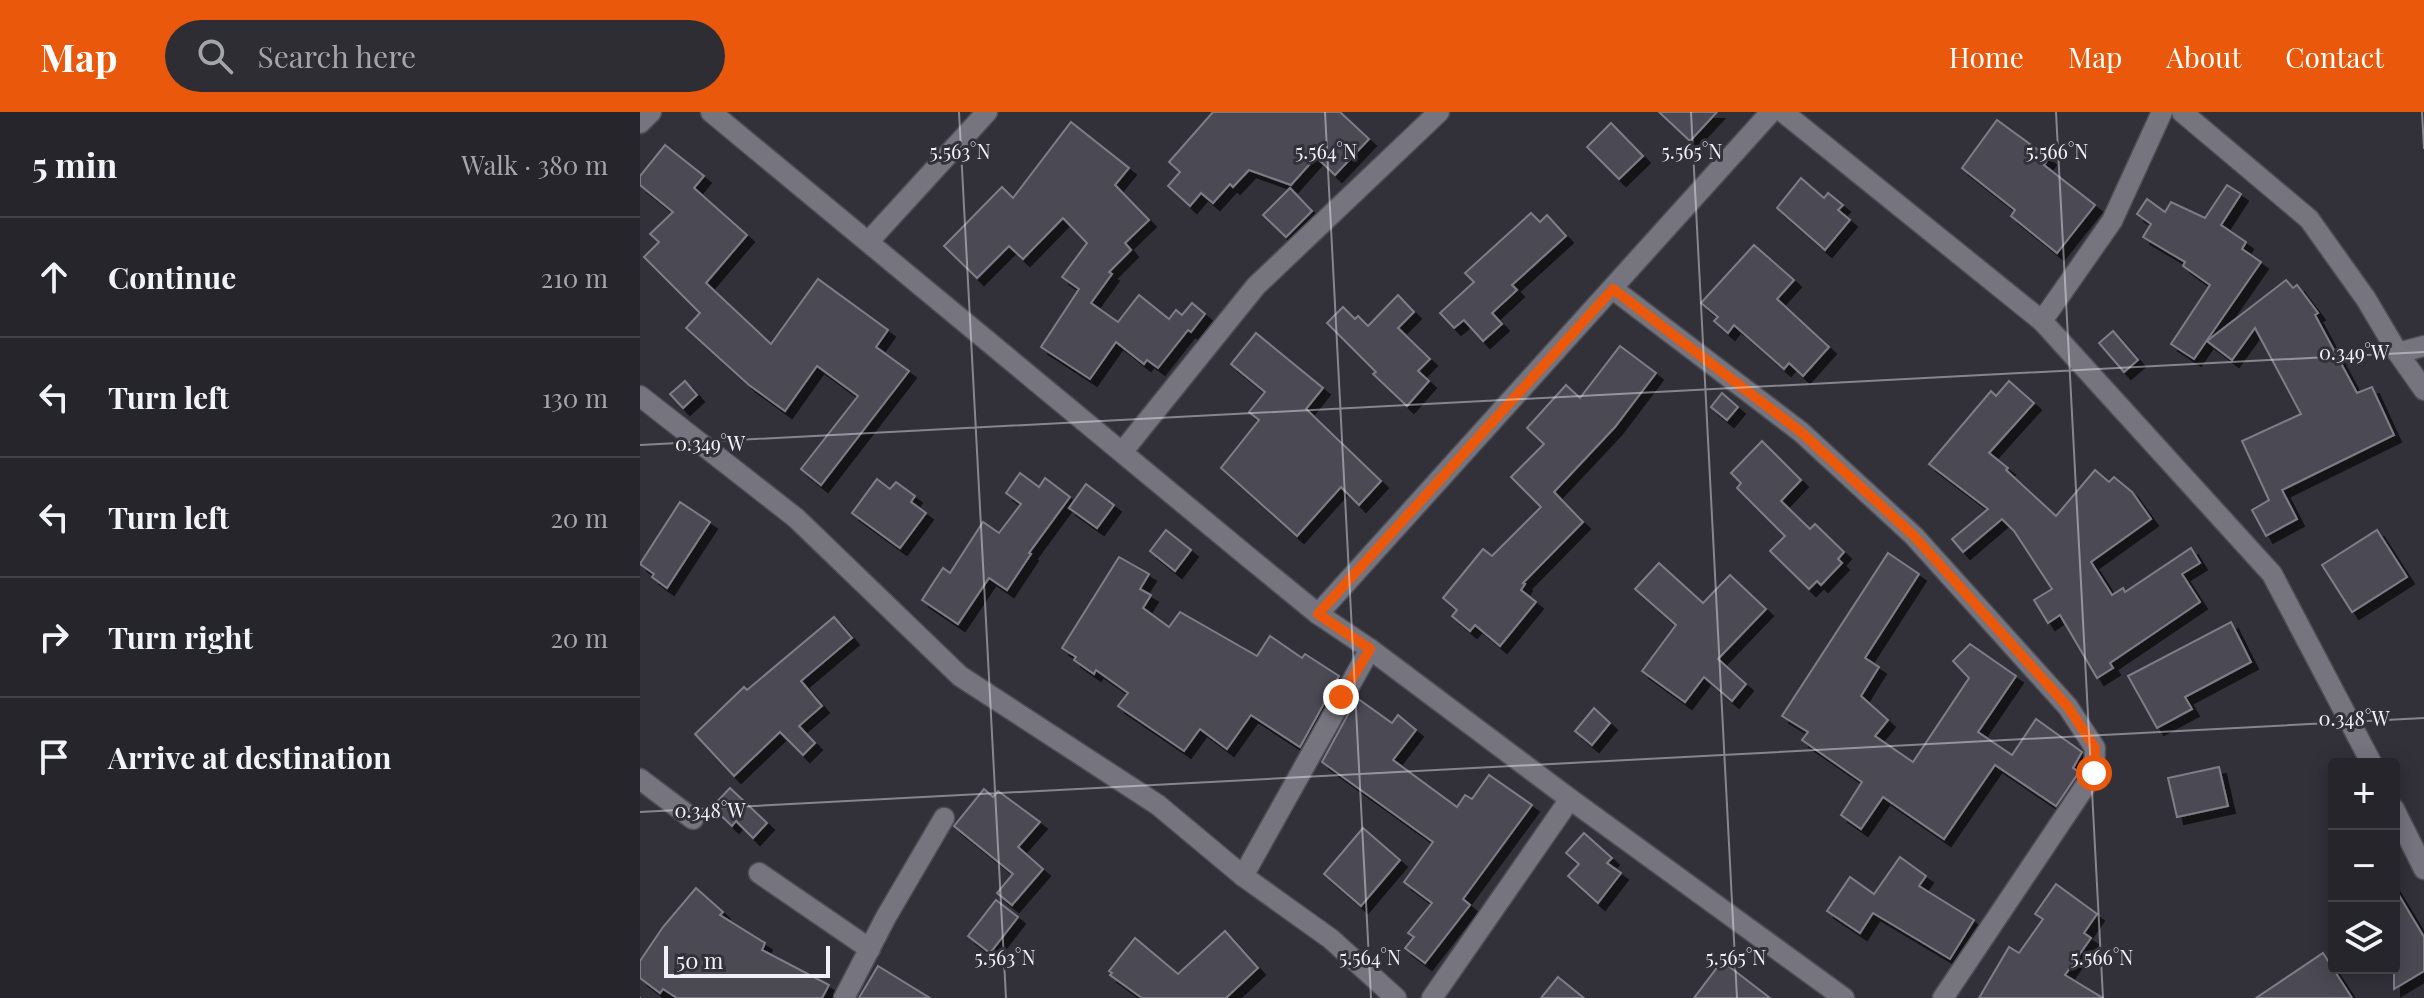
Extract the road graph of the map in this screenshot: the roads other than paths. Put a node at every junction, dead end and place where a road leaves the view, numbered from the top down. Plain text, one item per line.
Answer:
1 (651, 112) edge
2 (711, 112) edge
3 (987, 112) edge
4 (1439, 112) edge
5 (1771, 112) edge
6 (1783, 112) edge
7 (2162, 112) edge
8 (2182, 112) edge
9 (640, 123) edge
10 (869, 241) junction
11 (1613, 289) junction
12 (2042, 321) junction
13 (2424, 346) edge
14 (2398, 353) junction
15 (2424, 390) edge
16 (640, 396) edge
17 (1123, 451) junction
18 (1318, 614) junction
19 (1370, 649) junction
20 (2369, 758) edge
21 (640, 779) edge
22 (1570, 799) junction
23 (944, 818) dead end
24 (693, 819) dead end
25 (2400, 821) edge
26 (2424, 869) edge
27 (759, 873) dead end
28 (1243, 876) junction
29 (870, 949) junction
30 (844, 998) edge
31 (1396, 998) edge
32 (1432, 998) edge
33 (1844, 998) edge
34 (1943, 998) edge

1 - 9 street
2 - 10 street
3 - 10 street
4 - 17 street
5 - 11 street
6 - 12 street
7 - 12 street
8 - 14 street
10 - 17 street
11 - 18 street
11 - 34 street
12 - 20 street
13 - 14 street
14 - 15 street
16 - 28 street
17 - 18 street
18 - 19 street
19 - 22 street
19 - 28 street
21 - 24 street
22 - 32 street
22 - 33 street
23 - 29 street
25 - 26 street
27 - 29 street
28 - 31 street
29 - 30 street

